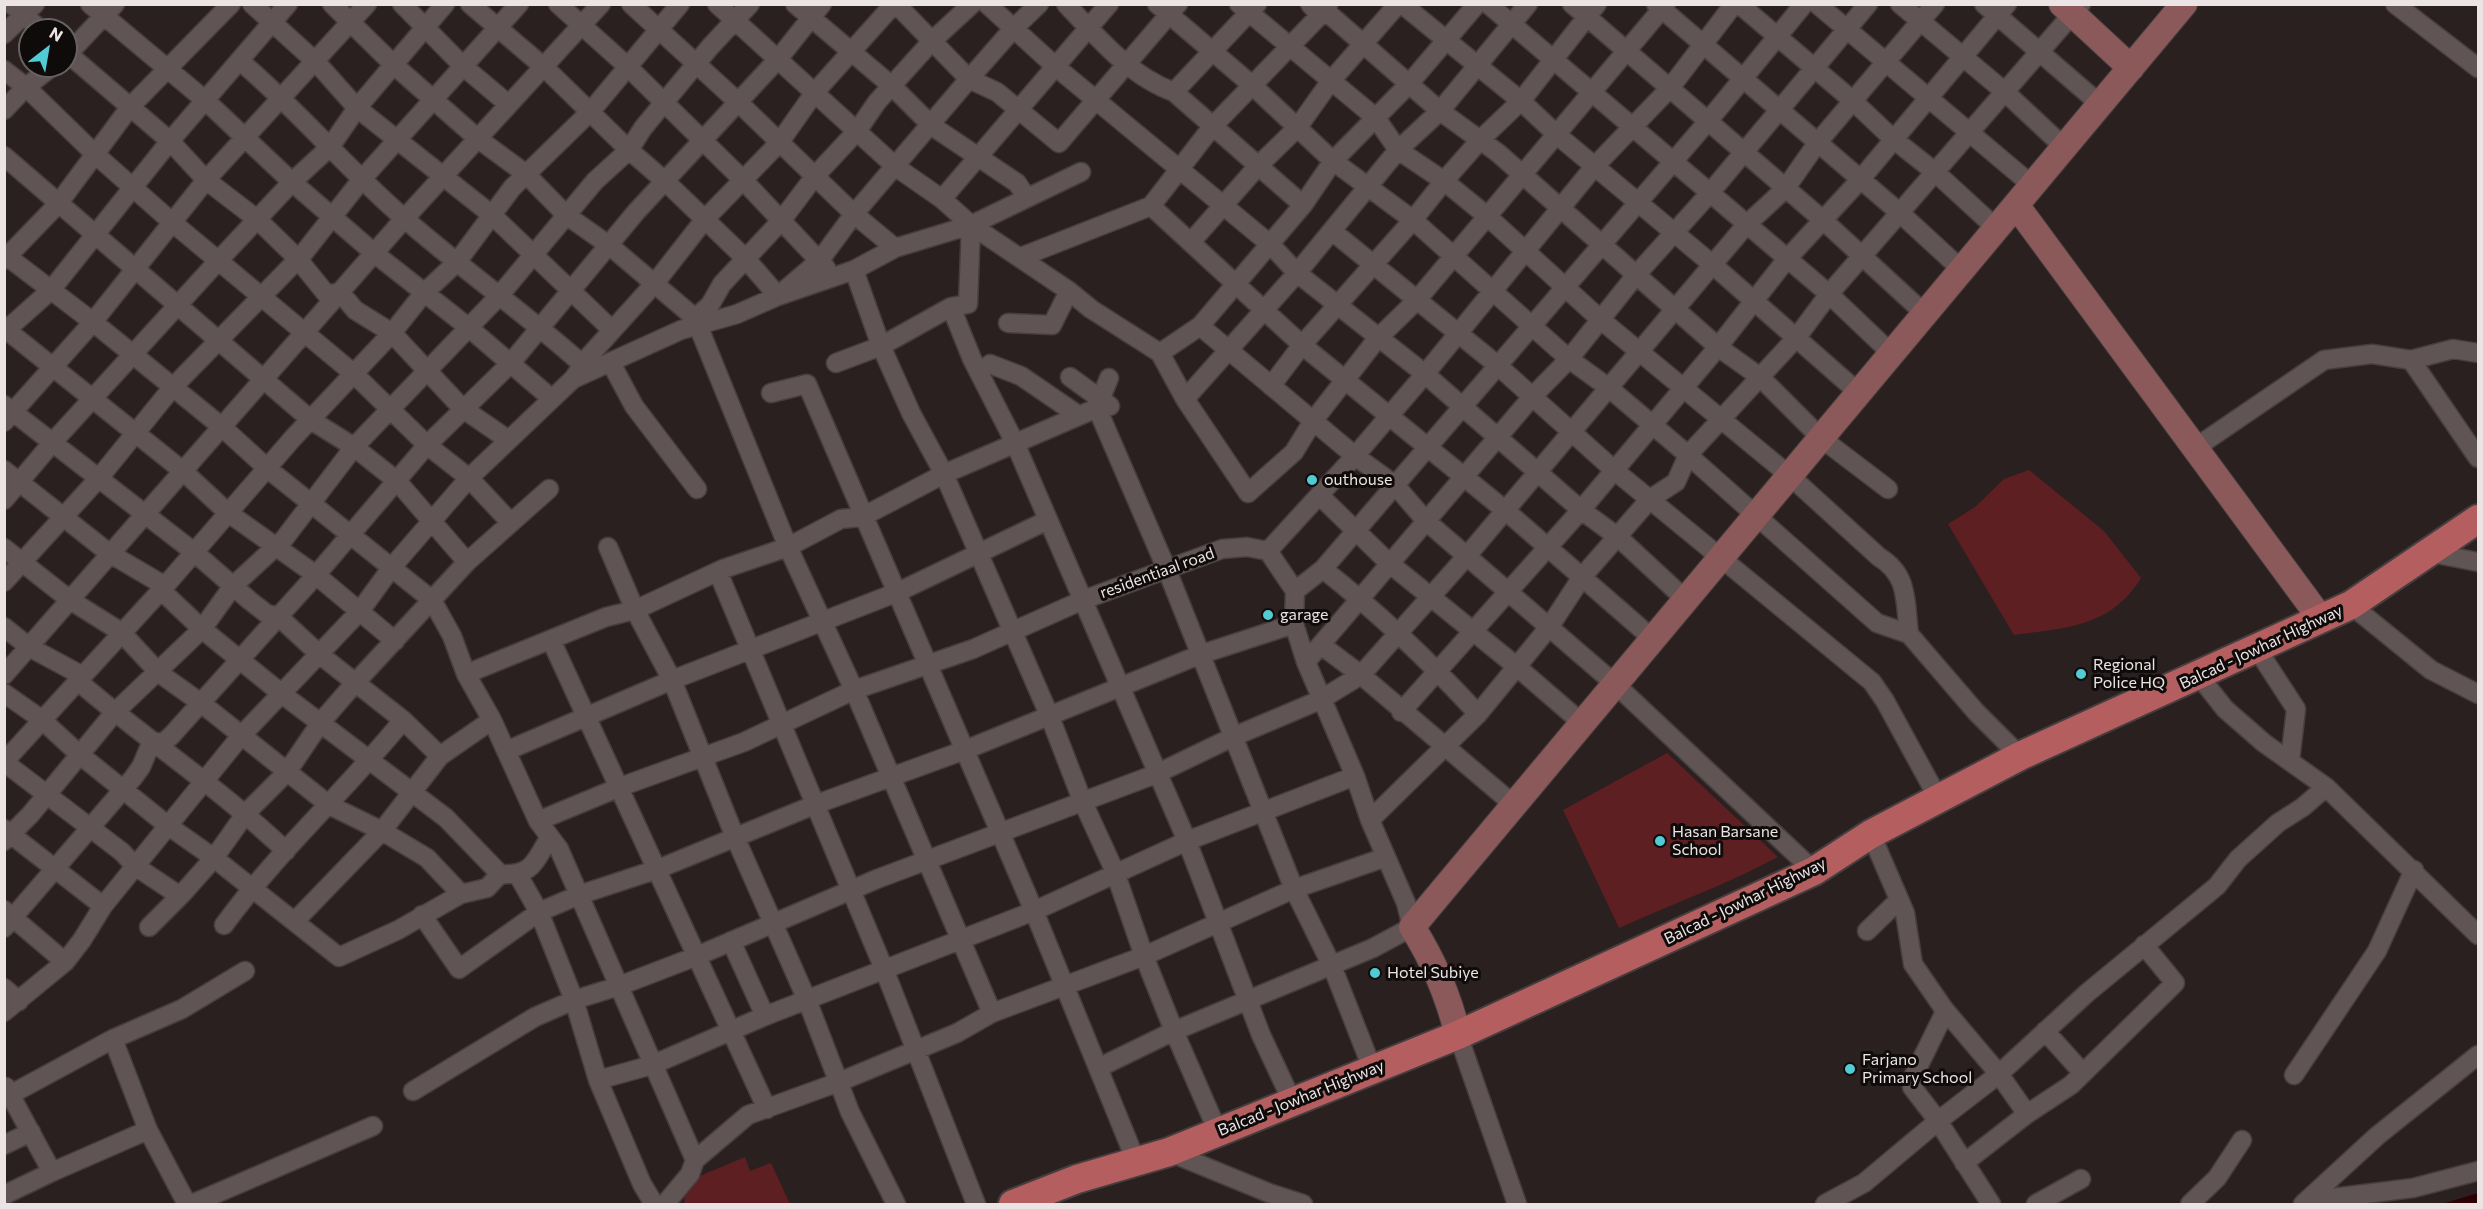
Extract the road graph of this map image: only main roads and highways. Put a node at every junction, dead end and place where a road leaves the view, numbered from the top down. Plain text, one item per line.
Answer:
1 (2478, 519) edge
2 (1055, 1197) edge
3 (1013, 1204) edge

1 - 2 main road, Balcad - Jowhar Highway
2 - 3 main road, Balcad - Jowhar Highway

